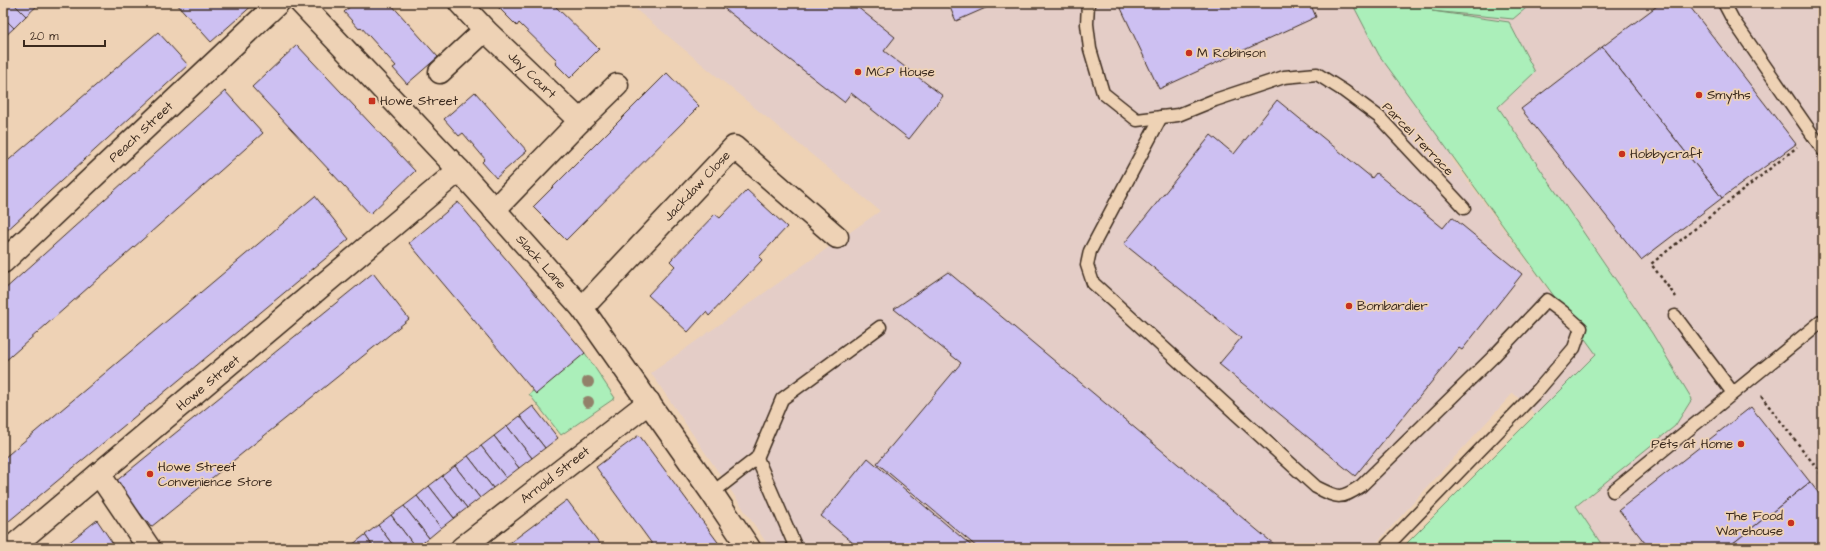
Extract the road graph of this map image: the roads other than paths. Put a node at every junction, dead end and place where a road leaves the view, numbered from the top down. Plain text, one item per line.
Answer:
1 (278, 3) edge
2 (301, 3) edge
3 (460, 3) edge
4 (1088, 3) edge
5 (1724, 3) edge
6 (485, 30) junction
7 (440, 72) dead end
8 (617, 85) dead end
9 (1161, 117) junction
10 (580, 121) junction
11 (1823, 150) edge
12 (459, 170) junction
13 (1464, 208) dead end
14 (494, 210) junction
15 (837, 237) dead end
16 (3, 262) edge
17 (582, 308) junction
18 (1675, 316) dead end
19 (1823, 320) edge
20 (880, 326) dead end
21 (1733, 393) junction
22 (649, 402) junction
23 (757, 458) junction
24 (100, 474) junction
25 (1613, 491) dead end
26 (712, 493) junction
27 (11, 548) edge
28 (149, 548) edge
29 (462, 548) edge
30 (749, 548) edge
31 (796, 548) edge
32 (1385, 548) edge

1 - 16 street, Peach Street
2 - 12 street, Slack Lane
3 - 6 street, Jay Court
4 - 9 lane, Parcel Terrace
5 - 11 lane
6 - 7 street
6 - 10 street, Jay Court
8 - 10 street
9 - 13 lane, Parcel Terrace
9 - 32 lane
10 - 14 street
12 - 14 street, Slack Lane
12 - 24 street, Howe Street
14 - 17 street, Slack Lane
15 - 17 street, Jackdaw Close
17 - 22 street, Slack Lane
18 - 21 lane
19 - 21 lane
20 - 23 lane
21 - 25 lane
22 - 26 street, Slack Lane
22 - 29 street, Arnold Street
23 - 26 lane
23 - 31 lane
24 - 27 street, Howe Street
24 - 28 street
26 - 30 street, Slack Lane

